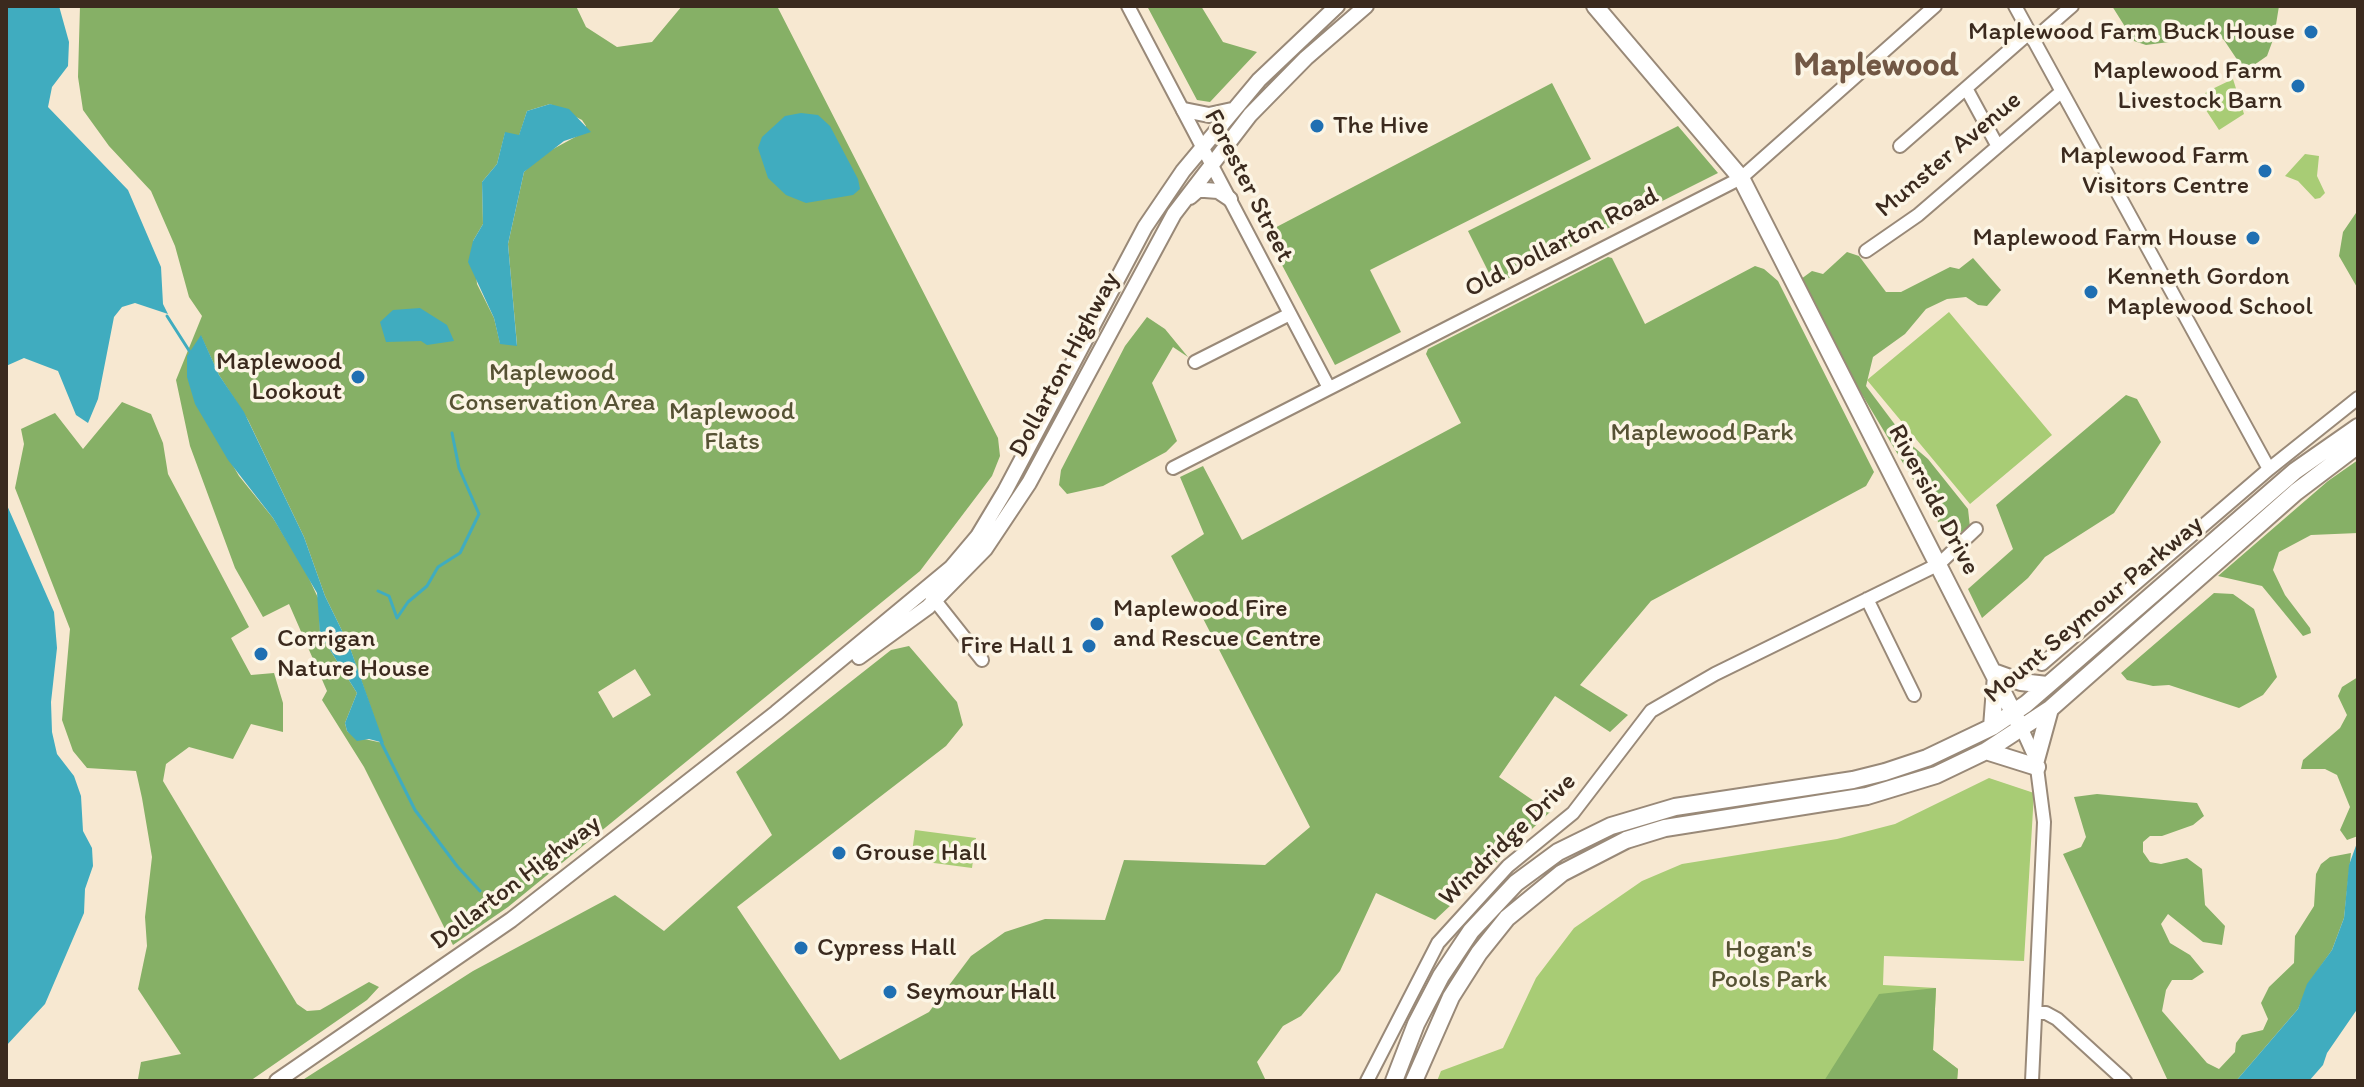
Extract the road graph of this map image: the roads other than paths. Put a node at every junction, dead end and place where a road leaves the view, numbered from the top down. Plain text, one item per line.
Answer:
1 (1128, 6) edge
2 (1337, 6) edge
3 (1366, 6) edge
4 (1935, 6) edge
5 (2015, 6) edge
6 (2072, 6) edge
7 (1602, 8) edge
8 (2031, 36) junction
9 (1966, 88) junction
10 (2061, 92) junction
11 (1184, 110) junction
12 (1232, 110) junction
13 (1997, 145) junction
14 (1900, 146) dead end
15 (1203, 147) junction
16 (1211, 163) junction
17 (1741, 178) junction
18 (1230, 199) junction
19 (1180, 205) junction
20 (1866, 251) dead end
21 (1290, 314) junction
22 (1195, 362) dead end
23 (1328, 386) junction
24 (2358, 398) edge
25 (2358, 427) edge
26 (2358, 445) edge
27 (1173, 468) dead end
28 (2269, 469) junction
29 (1976, 529) dead end
30 (1939, 564) junction
31 (931, 595) junction
32 (1867, 599) junction
33 (982, 660) dead end
34 (2042, 664) dead end
35 (1996, 673) junction
36 (2047, 685) junction
37 (1914, 695) dead end
38 (2050, 709) junction
39 (2014, 712) junction
40 (1992, 727) junction
41 (2022, 729) junction
42 (1986, 751) junction
43 (2037, 763) junction
44 (2036, 1013) junction
45 (277, 1081) edge
46 (1367, 1081) edge
47 (1394, 1081) edge
48 (1414, 1081) edge
49 (2032, 1081) edge
50 (2125, 1081) edge

1 - 11 street, Forester Street
2 - 12 street, Dollarton Highway
3 - 16 street, Dollarton Highway
4 - 17 street, Old Dollarton Road
5 - 8 street
6 - 8 street
7 - 17 main road, Riverside Drive
8 - 9 street
8 - 10 street
9 - 13 street
9 - 14 street
10 - 13 street, Munster Avenue
10 - 28 street
11 - 12 street
11 - 15 street, Forester Street
12 - 15 street, Dollarton Highway
13 - 20 street, Munster Avenue
15 - 16 street, Forester Street
15 - 31 street, Dollarton Highway
16 - 18 street, Forester Street
16 - 19 street, Dollarton Highway
17 - 23 street, Old Dollarton Road
17 - 30 main road, Riverside Drive
18 - 19 street
18 - 21 street, Forester Street
19 - 31 street, Dollarton Highway
21 - 22 street
21 - 23 street, Forester Street
23 - 27 street, Old Dollarton Road
24 - 28 street
25 - 36 main road, Mount Seymour Parkway
26 - 38 main road, Mount Seymour Parkway
28 - 34 street
29 - 30 street, Windridge Drive
30 - 32 street, Windridge Drive
30 - 35 main road, Riverside Drive
31 - 33 street
31 - 45 street, Dollarton Highway
32 - 37 street
32 - 46 street, Windridge Drive
35 - 36 main road
35 - 39 main road, Riverside Drive
35 - 40 main road
36 - 39 main road, Mount Seymour Parkway
38 - 41 main road, Mount Seymour Parkway
38 - 43 main road
39 - 40 main road, Mount Seymour Parkway
39 - 41 main road, Riverside Drive
40 - 47 main road, Mount Seymour Parkway
41 - 42 main road, Mount Seymour Parkway
41 - 43 street, Riverside Drive
42 - 43 main road
42 - 48 main road, Mount Seymour Parkway
43 - 44 street, Riverside Drive
44 - 49 street, Riverside Drive
44 - 50 street

